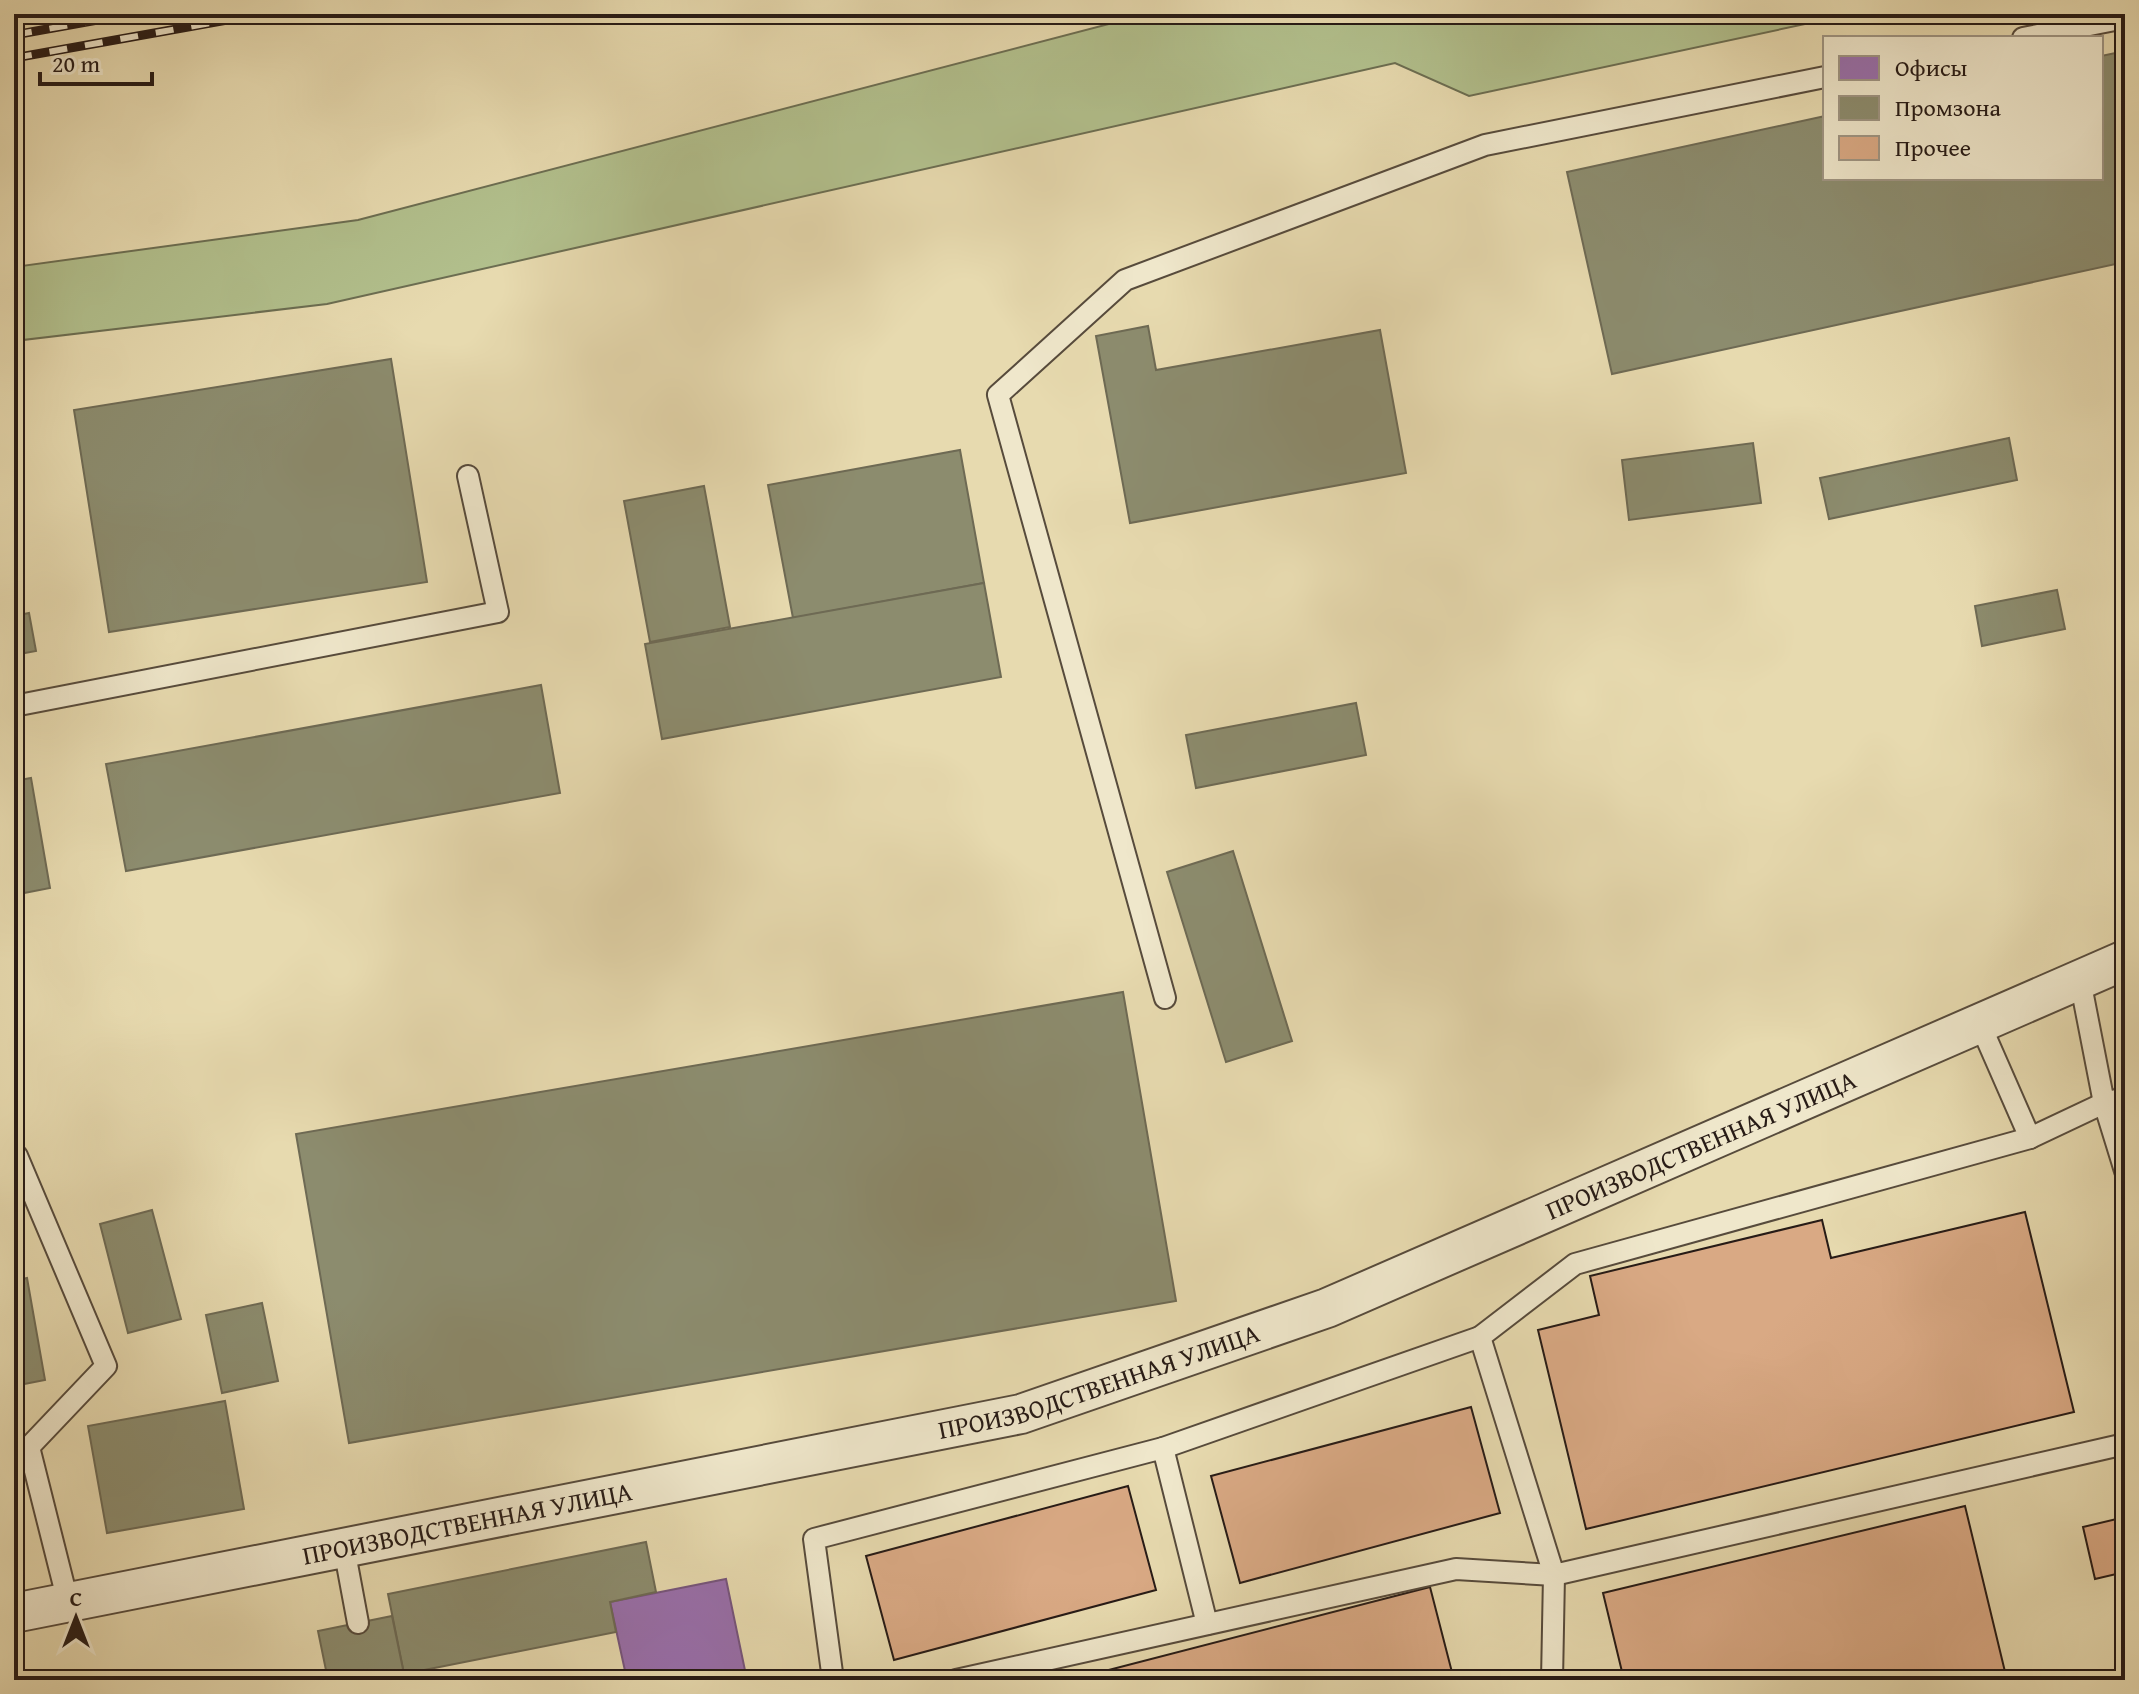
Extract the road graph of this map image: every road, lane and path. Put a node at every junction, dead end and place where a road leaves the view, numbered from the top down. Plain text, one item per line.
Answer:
1 (2125, 18) edge
2 (2033, 36) edge
3 (1823, 77) edge
4 (468, 476) dead end
5 (14, 706) edge
6 (2125, 960) edge
7 (2080, 980) junction
8 (1165, 998) dead end
9 (1980, 1024) junction
10 (2125, 1098) edge
11 (2104, 1103) junction
12 (2030, 1138) junction
13 (14, 1155) edge
14 (2125, 1171) edge
15 (1480, 1337) junction
16 (2125, 1444) edge
17 (21, 1447) edge
18 (1163, 1448) junction
19 (344, 1548) junction
20 (1554, 1575) junction
21 (68, 1602) junction
22 (14, 1613) edge
23 (358, 1623) dead end
24 (1207, 1624) junction
25 (833, 1680) edge
26 (956, 1680) edge
27 (1552, 1680) edge

1 - 2 lane
3 - 8 lane
4 - 5 lane
6 - 7 street, ПРОИЗВОДСТВЕННАЯ УЛИЦА
7 - 9 street, ПРОИЗВОДСТВЕННАЯ УЛИЦА
7 - 11 lane
9 - 12 lane
9 - 19 street, ПРОИЗВОДСТВЕННАЯ УЛИЦА
10 - 11 lane
11 - 12 lane
11 - 14 lane
12 - 15 lane
13 - 17 lane
15 - 18 lane
15 - 20 lane
16 - 20 lane
17 - 21 lane
18 - 24 lane
18 - 25 lane
19 - 21 street, ПРОИЗВОДСТВЕННАЯ УЛИЦА
19 - 23 lane
20 - 24 lane
20 - 27 lane
21 - 22 street, ПРОИЗВОДСТВЕННАЯ УЛИЦА
24 - 26 lane

